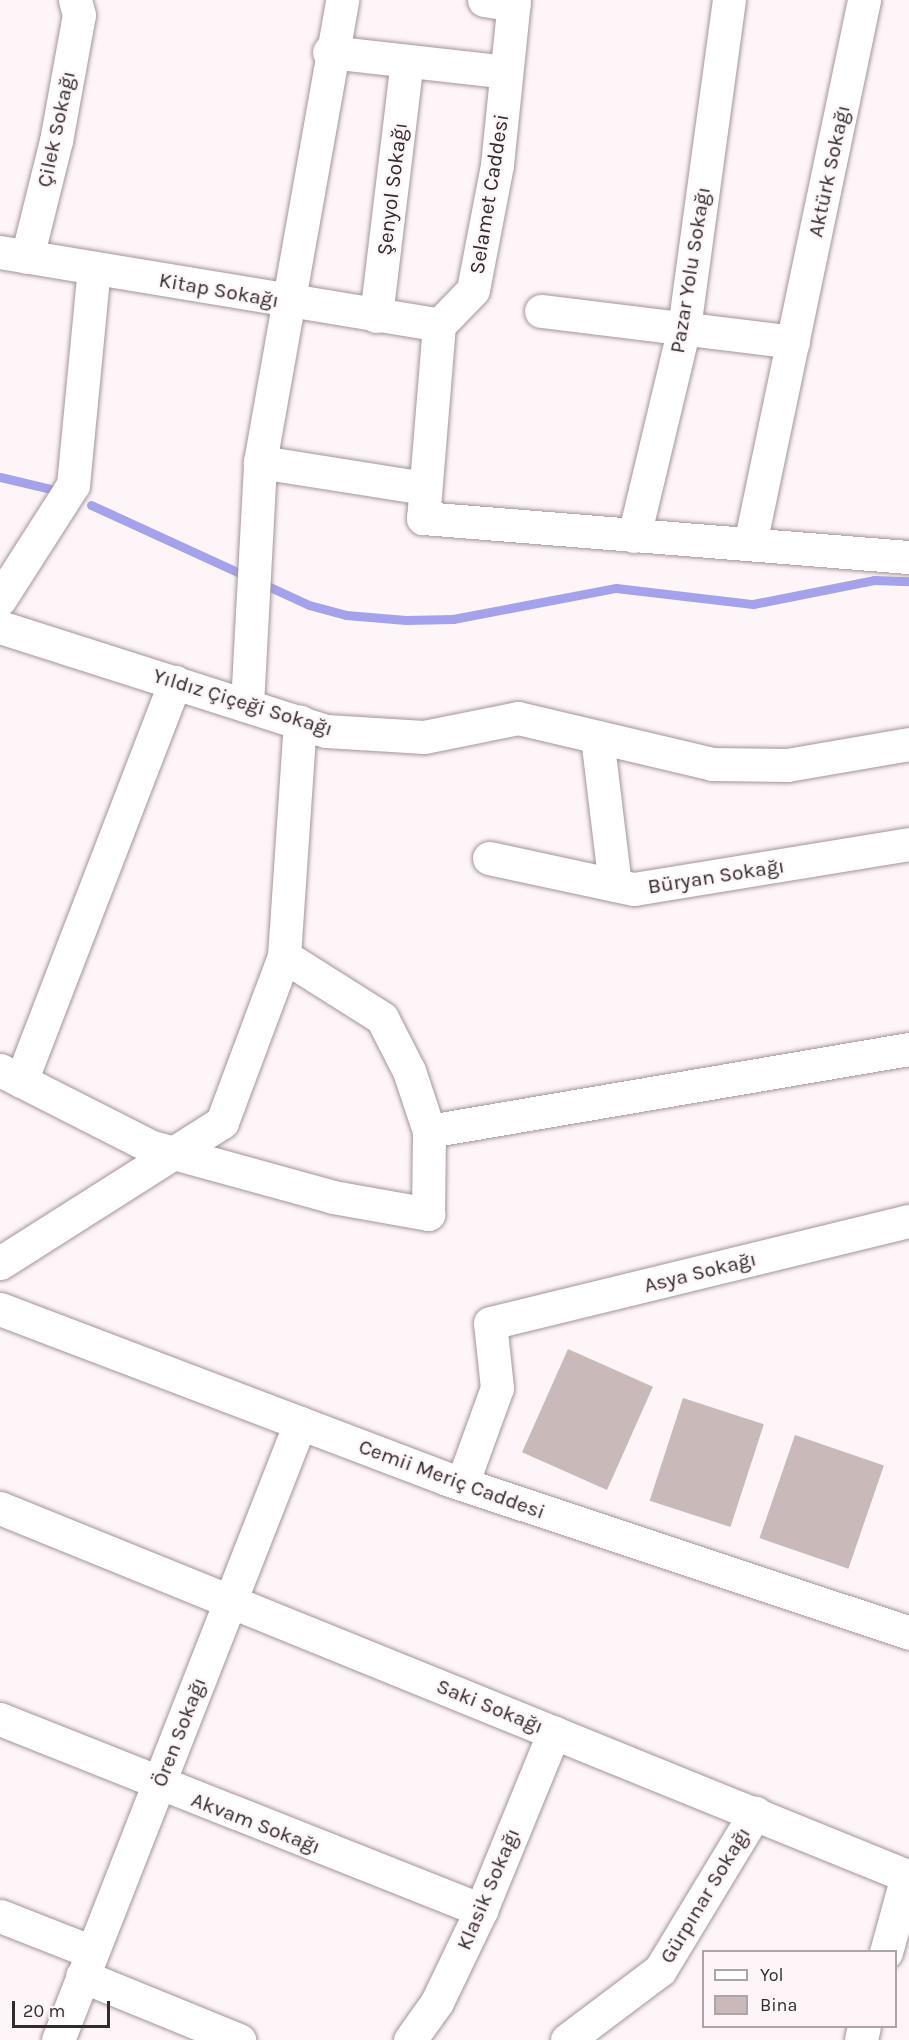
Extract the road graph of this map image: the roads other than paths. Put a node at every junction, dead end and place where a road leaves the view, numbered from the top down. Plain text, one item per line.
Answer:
1 (75, 0) edge
2 (342, 0) edge
3 (729, 0) edge
4 (864, 0) edge
5 (504, 2) edge
6 (329, 52) junction
7 (407, 61) junction
8 (506, 72) junction
9 (14, 254) edge
10 (94, 268) junction
11 (288, 302) junction
12 (541, 311) dead end
13 (376, 316) junction
14 (439, 325) junction
15 (684, 328) junction
16 (793, 342) junction
17 (260, 462) junction
18 (424, 503) junction
19 (634, 536) junction
20 (750, 544) junction
21 (909, 557) edge
22 (0, 599) edge
23 (0, 627) edge
24 (175, 682) junction
25 (247, 705) junction
26 (300, 722) junction
27 (597, 737) junction
28 (909, 744) edge
29 (909, 844) edge
30 (489, 858) dead end
31 (615, 885) junction
32 (284, 956) junction
33 (909, 1049) edge
34 (6, 1075) edge
35 (429, 1131) junction
36 (173, 1153) junction
37 (909, 1221) edge
38 (0, 1263) edge
39 (0, 1309) edge
40 (300, 1423) junction
41 (462, 1484) junction
42 (0, 1508) edge
43 (230, 1602) junction
44 (909, 1633) edge
45 (0, 1719) edge
46 (554, 1732) junction
47 (158, 1785) junction
48 (755, 1813) junction
49 (481, 1910) junction
50 (0, 1916) edge
51 (887, 1950) edge
52 (87, 1964) junction
53 (58, 2040) edge
54 (239, 2040) edge
55 (410, 2040) edge
56 (567, 2040) edge

1 - 9 street, Çilek Sokağı
2 - 6 street
3 - 15 street, Pazar Yolu Sokağı
4 - 16 street, Aktürk Sokağı
5 - 8 street, Selamet Caddesi
6 - 7 street
6 - 11 street
7 - 8 street
7 - 13 street, Şenyol Sokağı
8 - 14 street, Selamet Caddesi
9 - 10 street, Kitap Sokağı
10 - 11 street, Kitap Sokağı
10 - 22 street
11 - 13 street, Kitap Sokağı
11 - 17 street
12 - 15 street
13 - 14 street, Kitap Sokağı
14 - 18 street
15 - 16 street
15 - 19 street, Pazar Yolu Sokağı
16 - 20 street, Aktürk Sokağı
17 - 18 street
17 - 25 street
18 - 19 street
19 - 20 street
20 - 21 street
23 - 24 street, Yıldız Çiçeği Sokağı
24 - 25 street, Yıldız Çiçeği Sokağı
24 - 34 street
25 - 26 street, Yıldız Çiçeği Sokağı
26 - 27 street, Yıldız Çiçeği Sokağı
26 - 32 street
27 - 28 street, Yıldız Çiçeği Sokağı
27 - 31 street
29 - 31 street, Büryan Sokağı
30 - 31 street, Büryan Sokağı
32 - 35 street
32 - 36 street
33 - 35 street
34 - 36 street
35 - 36 street
36 - 38 street
37 - 41 street, Asya Sokağı
39 - 40 street, Cemii Meriç Caddesi
40 - 41 street, Cemii Meriç Caddesi
40 - 43 street, Ören Sokağı
41 - 44 street, Cemii Meriç Caddesi
42 - 43 street, Saki Sokağı
43 - 46 street, Saki Sokağı
43 - 47 street, Ören Sokağı
45 - 47 street, Akvam Sokağı
46 - 48 street, Saki Sokağı
46 - 49 street, Klasik Sokağı
47 - 49 street, Akvam Sokağı
47 - 52 street, Ören Sokağı
48 - 51 street, Saki Sokağı
48 - 56 street, Gürpınar Sokağı
49 - 55 street, Klasik Sokağı
50 - 52 street
52 - 53 street, Ören Sokağı
52 - 54 street

